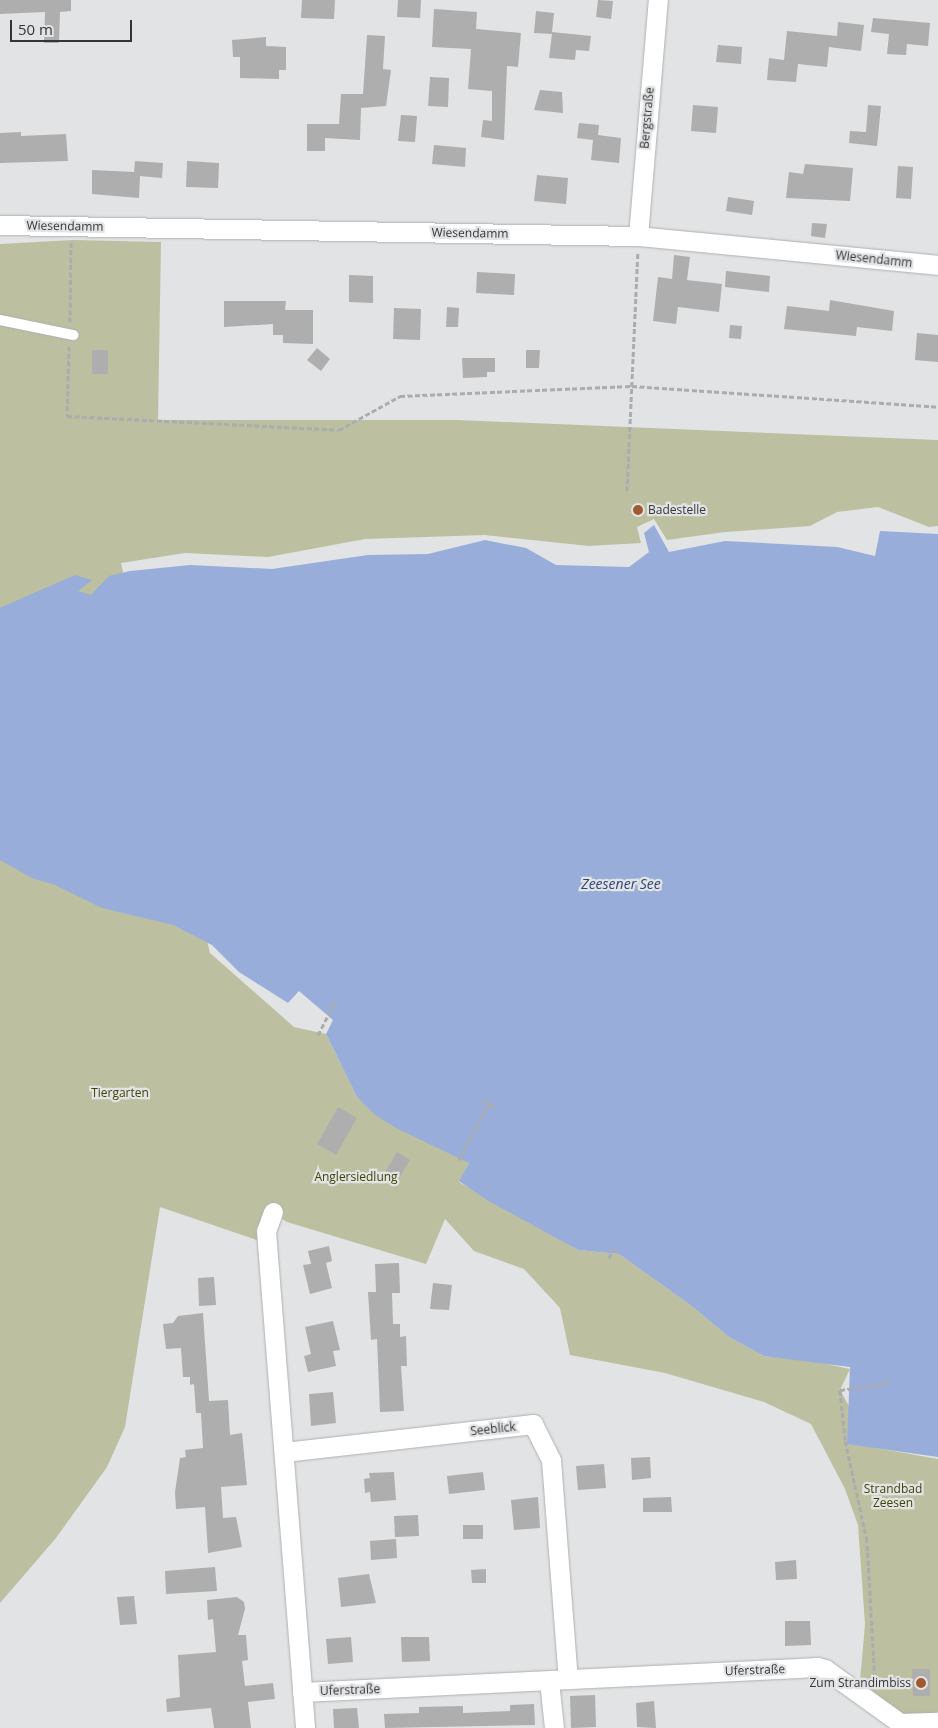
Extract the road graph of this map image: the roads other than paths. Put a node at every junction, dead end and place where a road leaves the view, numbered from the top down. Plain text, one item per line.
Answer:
1 (658, 0) edge
2 (0, 225) edge
3 (638, 236) junction
4 (938, 264) edge
5 (0, 320) edge
6 (71, 334) road end
7 (273, 1212) dead end
8 (284, 1452) junction
9 (558, 1680) junction
10 (302, 1692) junction
11 (938, 1722) edge
12 (305, 1728) edge
13 (554, 1728) edge

1 - 3 street, Bergstraße
2 - 3 street, Wiesendamm
3 - 4 street, Wiesendamm
5 - 6 lane
7 - 8 street
8 - 9 street, Seeblick
8 - 10 street
9 - 10 street, Uferstraße
9 - 11 street, Uferstraße
9 - 13 street
10 - 12 street

